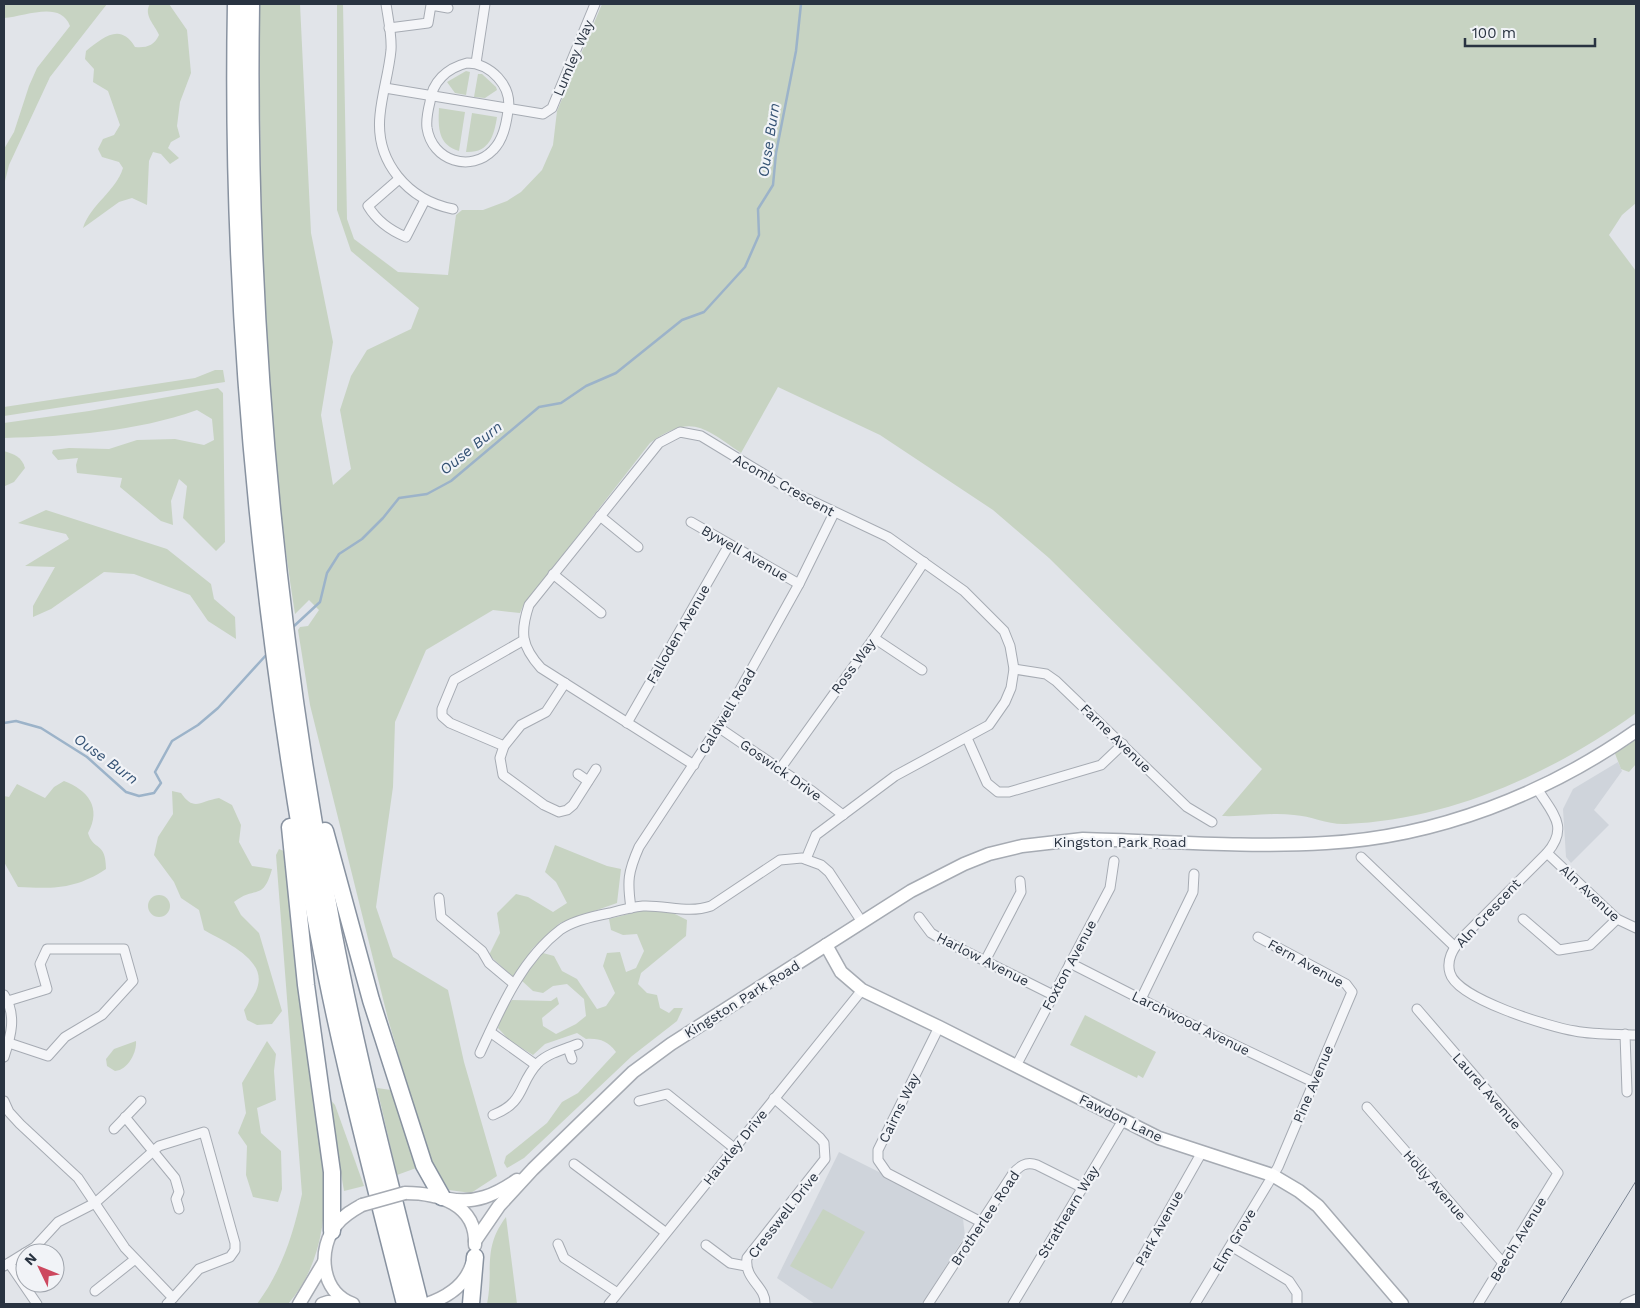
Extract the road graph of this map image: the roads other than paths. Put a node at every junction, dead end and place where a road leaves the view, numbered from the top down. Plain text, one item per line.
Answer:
1 (236, 4) edge
2 (251, 4) edge
3 (386, 4) edge
4 (485, 4) edge
5 (596, 4) edge
6 (448, 8) dead end
7 (389, 28) junction
8 (476, 63) junction
9 (385, 88) junction
10 (430, 96) junction
11 (509, 109) junction
12 (399, 179) junction
13 (425, 200) junction
14 (453, 209) dead end
15 (834, 513) junction
16 (600, 516) junction
17 (691, 522) dead end
18 (730, 545) junction
19 (638, 547) dead end
20 (924, 562) junction
21 (553, 574) junction
22 (799, 584) junction
23 (601, 613) dead end
24 (280, 638) junction
25 (874, 638) junction
26 (524, 640) junction
27 (1014, 669) junction
28 (922, 670) dead end
29 (565, 683) junction
30 (627, 723) junction
31 (718, 727) junction
32 (1636, 731) edge
33 (967, 738) junction
34 (1123, 744) junction
35 (504, 746) junction
36 (295, 750) junction
37 (694, 765) junction
38 (596, 769) dead end
39 (780, 769) junction
40 (578, 774) dead end
41 (588, 781) junction
42 (1538, 790) junction
43 (842, 816) junction
44 (1212, 822) dead end
45 (1547, 853) junction
46 (1361, 857) dead end
47 (806, 859) junction
48 (1114, 862) dead end
49 (1194, 874) dead end
50 (1020, 881) dead end
51 (439, 898) dead end
52 (631, 908) junction
53 (919, 917) dead end
54 (1523, 919) dead end
55 (1617, 919) junction
56 (862, 922) junction
57 (1636, 928) edge
58 (1258, 937) dead end
59 (826, 946) junction
60 (1455, 947) junction
61 (985, 961) junction
62 (1070, 963) junction
63 (514, 984) junction
64 (862, 990) junction
65 (1352, 992) joint
66 (1053, 995) junction
67 (6, 998) edge
68 (1141, 999) junction
69 (1417, 1009) dead end
70 (939, 1027) junction
71 (490, 1032) junction
72 (1626, 1034) junction
73 (1636, 1035) edge
74 (9, 1043) junction
75 (578, 1044) dead end
76 (568, 1048) junction
77 (480, 1053) dead end
78 (4, 1057) edge
79 (572, 1060) dead end
80 (536, 1066) junction
81 (1016, 1066) junction
82 (1314, 1082) junction
83 (1627, 1092) dead end
84 (774, 1098) junction
85 (140, 1101) dead end
86 (639, 1101) dead end
87 (4, 1102) edge
88 (1367, 1107) dead end
89 (494, 1115) dead end
90 (125, 1117) junction
91 (1123, 1120) junction
92 (114, 1129) dead end
93 (734, 1148) junction
94 (154, 1151) junction
95 (1202, 1152) junction
96 (574, 1164) dead end
97 (533, 1169) junction
98 (1558, 1173) joint
99 (1272, 1175) junction
100 (1083, 1188) junction
101 (445, 1198) junction
102 (95, 1203) junction
103 (179, 1209) dead end
104 (981, 1222) junction
105 (332, 1230) junction
106 (665, 1232) junction
107 (39, 1243) edge
108 (558, 1244) dead end
109 (706, 1245) dead end
110 (1231, 1246) junction
111 (475, 1249) junction
112 (134, 1260) junction
113 (324, 1262) junction
114 (1503, 1263) junction
115 (6, 1264) edge
116 (746, 1266) junction
117 (95, 1291) dead end
118 (616, 1292) junction
119 (1636, 1300) edge
120 (170, 1301) edge
121 (37, 1304) edge
122 (299, 1304) edge
123 (322, 1304) edge
124 (351, 1304) edge
125 (405, 1304) edge
126 (427, 1304) edge
127 (471, 1304) edge
128 (609, 1304) edge
129 (765, 1304) edge
130 (928, 1304) edge
131 (1013, 1304) edge
132 (1116, 1304) edge
133 (1195, 1304) edge
134 (1297, 1304) edge
135 (1402, 1304) edge
136 (1478, 1304) edge
137 (1625, 1304) edge

1 - 24 highway
2 - 24 highway
3 - 7 street
4 - 8 street
5 - 11 street, Lumley Way
6 - 7 street
7 - 9 street
8 - 10 street
8 - 11 street
9 - 10 street
9 - 12 street
10 - 11 street
10 - 11 street
12 - 13 street
12 - 13 street
13 - 14 street
15 - 16 street, Acomb Crescent
15 - 20 street, Acomb Crescent
15 - 22 street, Caldwell Road
16 - 19 street
16 - 21 street, Acomb Crescent
17 - 18 street, Bywell Avenue
18 - 22 street, Bywell Avenue
18 - 30 street, Falloden Avenue
20 - 25 street, Ross Way
20 - 27 street, Acomb Crescent
21 - 23 street
21 - 26 street, Acomb Crescent
22 - 31 street, Caldwell Road
24 - 36 highway
25 - 28 street
25 - 39 street, Ross Way
26 - 29 street
26 - 35 street
27 - 33 street, Acomb Crescent
27 - 34 street, Farne Avenue
29 - 30 street
29 - 35 street
30 - 37 street
31 - 37 street, Caldwell Road
31 - 39 street, Goswick Drive
32 - 42 street, Kingston Park Road
33 - 34 street
33 - 43 street, Acomb Crescent
34 - 44 street, Farne Avenue
35 - 41 street
36 - 101 highway
36 - 105 highway
36 - 125 highway
36 - 126 highway
37 - 52 street, Caldwell Road
38 - 41 street
39 - 43 street, Goswick Drive
40 - 41 street
42 - 45 street, Aln Crescent
42 - 56 street, Kingston Park Road
43 - 47 street, Acomb Crescent
45 - 55 street, Aln Avenue
45 - 60 street, Aln Crescent
46 - 60 street
47 - 52 street
47 - 56 street
48 - 62 street, Foxton Avenue
49 - 68 street
50 - 61 street
51 - 63 street
52 - 63 street
53 - 61 street, Harlow Avenue
54 - 55 street
55 - 57 street, Aln Avenue
56 - 59 street, Kingston Park Road
58 - 65 street, Fern Avenue
59 - 64 street, Fawdon Lane
59 - 97 street, Kingston Park Road
60 - 72 street, Aln Crescent
61 - 66 street, Harlow Avenue
62 - 66 street, Foxton Avenue
62 - 68 street, Larchwood Avenue
63 - 71 street
64 - 70 street, Fawdon Lane
64 - 84 street, Hauxley Drive
65 - 82 street, Pine Avenue
66 - 81 street, Foxton Avenue
67 - 74 street
67 - 74 street
68 - 82 street, Larchwood Avenue
69 - 98 street, Laurel Avenue
70 - 81 street, Fawdon Lane
70 - 104 street, Cairns Way
71 - 77 street
71 - 80 street
72 - 73 street, Aln Crescent
72 - 83 street
74 - 78 street
75 - 76 street
76 - 79 street
76 - 80 street
80 - 89 street
81 - 91 street, Fawdon Lane
82 - 99 street, Pine Avenue
84 - 93 street, Hauxley Drive
84 - 116 street, Cresswell Drive
85 - 90 street
86 - 93 street
87 - 102 street
88 - 114 street, Holly Avenue
90 - 92 street
90 - 94 street
91 - 95 street, Fawdon Lane
91 - 100 street, Strathearn Way
93 - 106 street, Hauxley Drive
94 - 102 street
94 - 103 street
94 - 120 street
95 - 99 street, Fawdon Lane
95 - 132 street, Park Avenue
96 - 106 street
97 - 101 street, Kingston Park Road
97 - 111 street, Kingston Park Road
98 - 114 street, Beech Avenue
99 - 110 street, Elm Grove
99 - 135 street, Fawdon Lane
100 - 104 street, Brotherlee Road
100 - 131 street, Strathearn Way
101 - 105 street, Kingston Park Road, bridge
101 - 111 street
102 - 107 street
102 - 112 street
104 - 130 street, Brotherlee Road
105 - 113 street
106 - 118 street, Hauxley Drive
108 - 118 street
109 - 116 street, Cresswell Drive
110 - 133 street, Elm Grove
110 - 134 street
111 - 126 street, Kingston Park Road
111 - 127 highway
112 - 117 street
112 - 120 street
113 - 122 street
113 - 124 street
114 - 136 street, Beech Avenue
115 - 121 street
116 - 129 street, Cresswell Drive
118 - 128 street, Hauxley Drive
119 - 137 street
123 - 124 street

